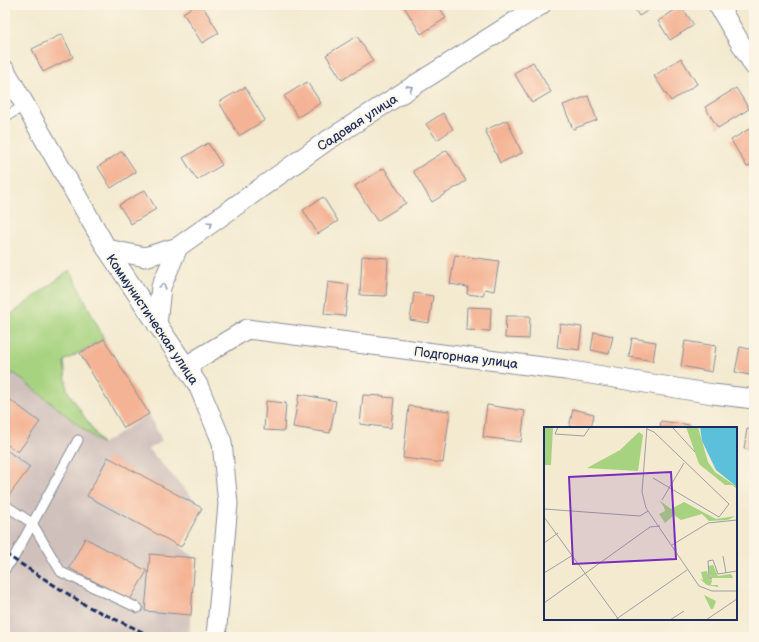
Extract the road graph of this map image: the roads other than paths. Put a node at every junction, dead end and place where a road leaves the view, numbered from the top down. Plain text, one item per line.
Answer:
1 (541, 5) edge
2 (718, 5) edge
3 (754, 66) edge
4 (5, 70) edge
5 (24, 106) junction
6 (5, 117) edge
7 (178, 247) junction
8 (107, 249) junction
9 (157, 325) junction
10 (186, 366) junction
11 (754, 399) edge
12 (78, 440) dead end
13 (5, 505) edge
14 (32, 523) junction
15 (5, 569) edge
16 (138, 608) dead end
17 (216, 637) edge

7 -> 1 street, Садовая улица
2 - 3 street
4 - 5 street, Коммунистическая улица
5 - 6 lane
5 - 8 street, Коммунистическая улица
7 - 8 street, Садовая улица
9 -> 7 street
8 - 9 street, Коммунистическая улица
9 - 10 street, Коммунистическая улица
10 - 11 street, Подгорная улица
10 - 17 street, Коммунистическая улица
12 - 14 lane
13 - 14 lane
14 - 15 lane
14 - 16 lane

